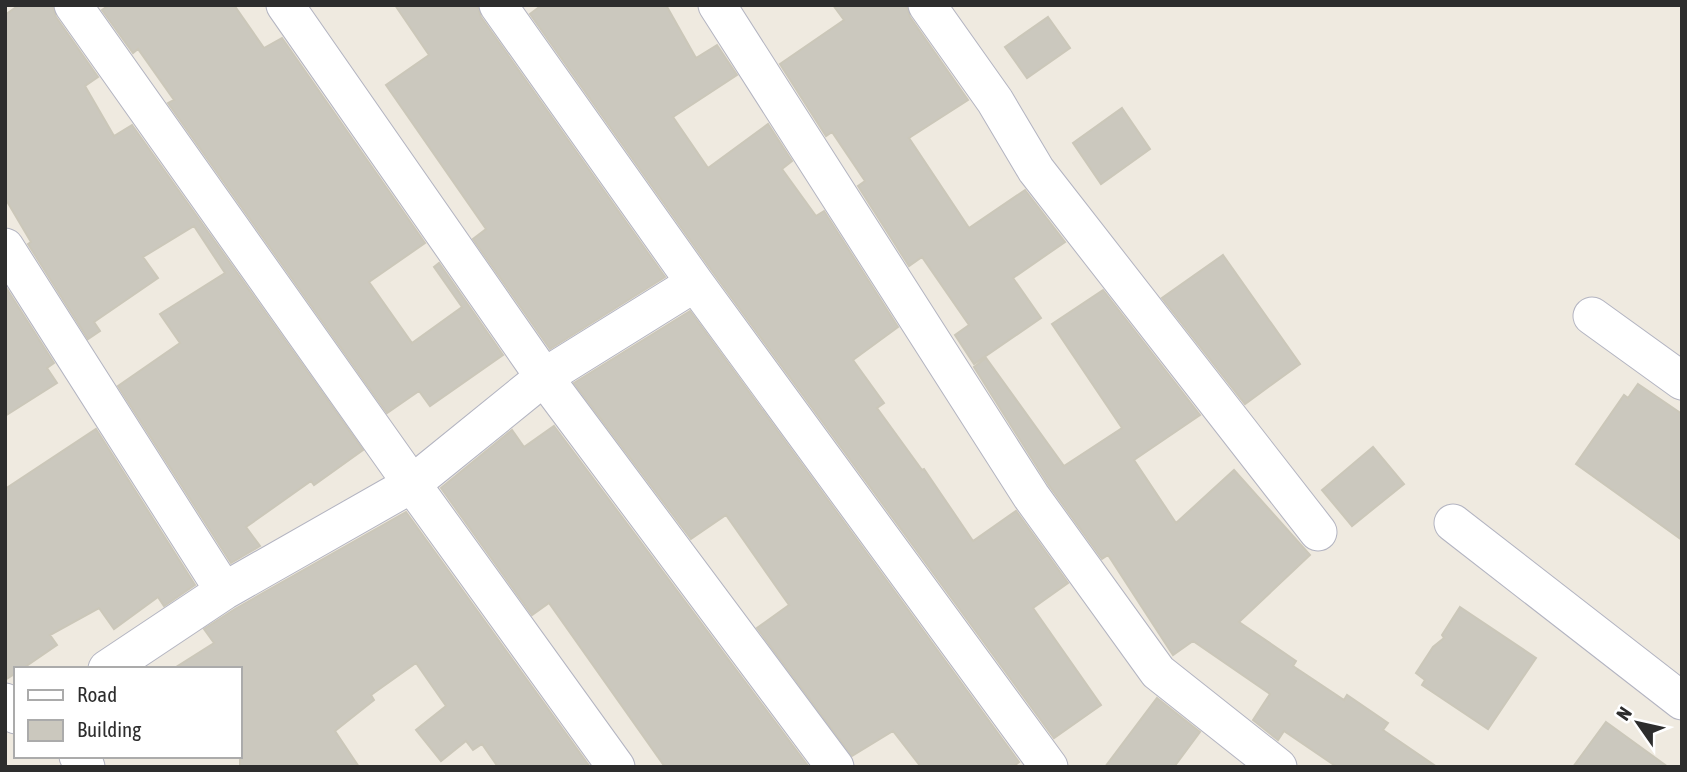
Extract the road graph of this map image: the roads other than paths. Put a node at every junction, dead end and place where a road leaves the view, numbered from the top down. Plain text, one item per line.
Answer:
1 (73, 5) edge
2 (285, 5) edge
3 (498, 5) edge
4 (717, 5) edge
5 (927, 5) edge
6 (5, 247) edge
7 (695, 283) junction
8 (1592, 316) dead end
9 (544, 377) junction
10 (1682, 382) edge
11 (412, 484) junction
12 (1453, 523) dead end
13 (1318, 533) dead end
14 (224, 591) junction
15 (110, 667) edge
16 (1682, 701) edge
17 (616, 767) edge
18 (835, 767) edge
19 (1049, 767) edge
20 (1278, 767) edge

1 - 11 street
2 - 9 street
3 - 7 street
4 - 20 street
5 - 13 street
6 - 14 street
7 - 9 street
7 - 19 street
8 - 10 street
9 - 11 street
9 - 18 street
11 - 14 street
11 - 17 street
12 - 16 street
14 - 15 street

